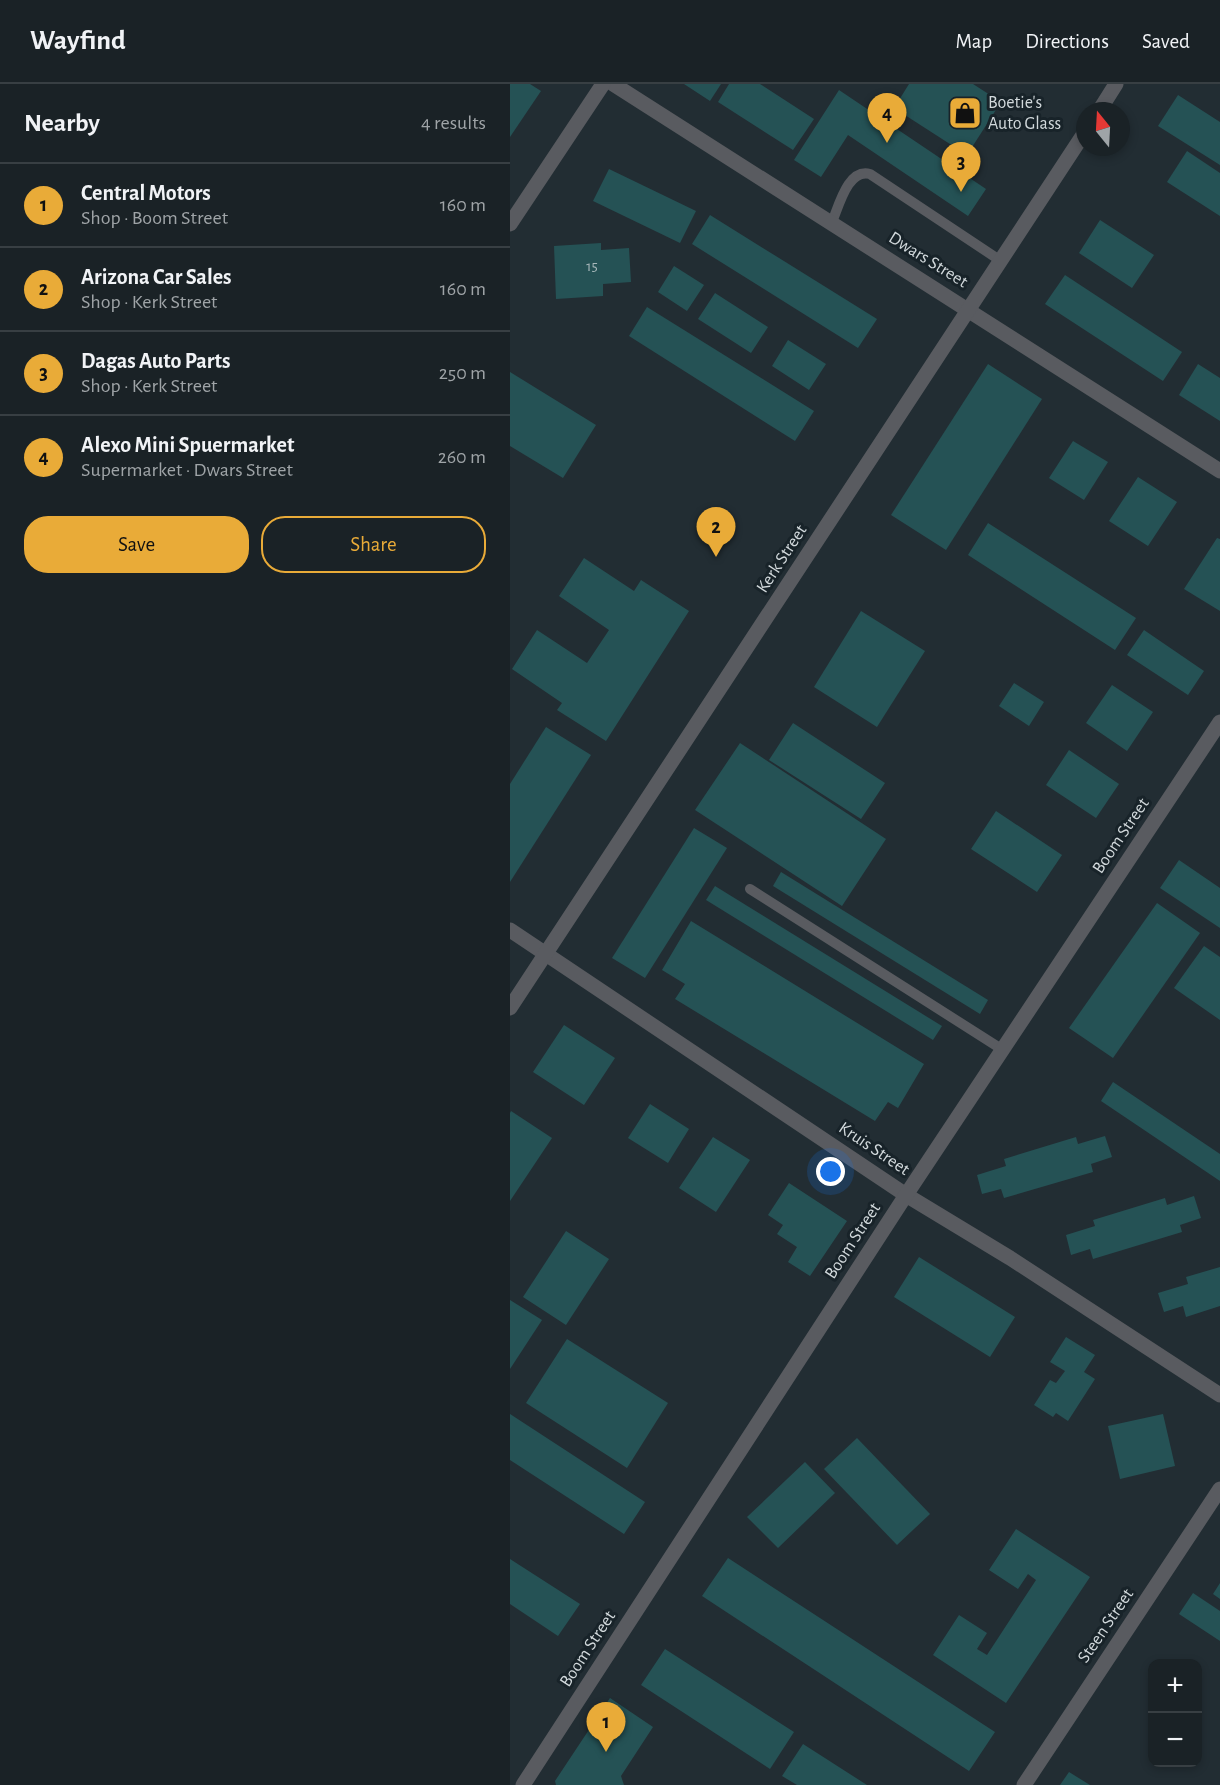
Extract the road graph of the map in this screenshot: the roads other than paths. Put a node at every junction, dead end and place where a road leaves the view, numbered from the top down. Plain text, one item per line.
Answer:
1 (603, 84) edge
2 (613, 84) edge
3 (1116, 84) edge
4 (1105, 102) edge
5 (1076, 146) edge
6 (832, 222) junction
7 (510, 224) edge
8 (1001, 261) junction
9 (969, 309) junction
10 (1220, 471) edge
11 (1220, 722) edge
12 (750, 888) dead end
13 (510, 930) edge
14 (546, 953) junction
15 (510, 1008) edge
16 (1002, 1050) junction
17 (906, 1195) junction
18 (1220, 1395) edge
19 (1220, 1489) edge
20 (523, 1785) edge
21 (1024, 1785) edge

1 - 7 street
2 - 6 street, Dwars Street
3 - 4 street
5 - 8 street, Kerk Street
6 - 8 lane
6 - 9 street, Dwars Street
8 - 9 street, Kerk Street
9 - 10 street, Dwars Street
9 - 14 street, Kerk Street
11 - 16 street, Boom Street
12 - 16 lane
13 - 14 street, Kruis Street
14 - 15 street, Kerk Street
14 - 17 street, Kruis Street
16 - 17 street, Boom Street
17 - 18 street, Kruis Street
17 - 20 street, Boom Street
19 - 21 street, Steen Street

